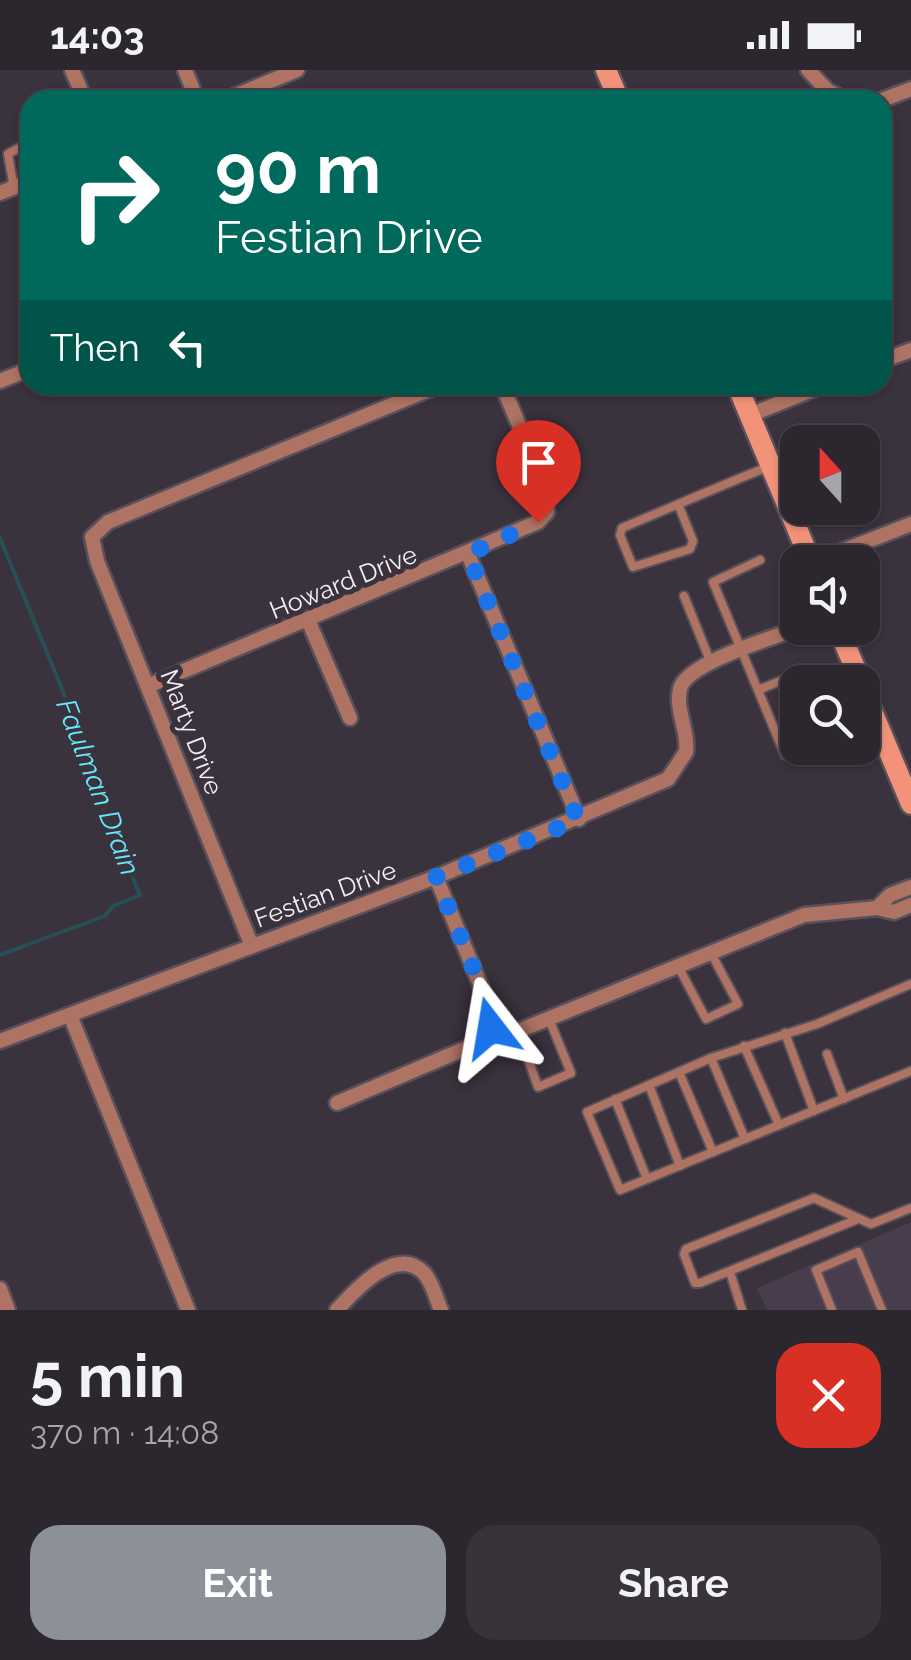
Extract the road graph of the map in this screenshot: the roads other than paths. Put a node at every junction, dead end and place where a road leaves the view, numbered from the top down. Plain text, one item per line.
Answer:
1 (296, 70) edge
2 (808, 70) edge
3 (249, 90) edge
4 (827, 90) edge
5 (20, 147) edge
6 (7, 190) edge
7 (416, 395) edge
8 (506, 395) edge
9 (741, 395) edge
10 (799, 395) edge
11 (750, 415) junction
12 (771, 466) junction
13 (678, 504) junction
14 (911, 524) edge
15 (806, 545) edge
16 (857, 545) edge
17 (468, 554) junction
18 (760, 560) dead end
19 (684, 596) dead end
20 (308, 620) junction
21 (780, 635) edge
22 (741, 650) junction
23 (711, 663) junction
24 (780, 681) edge
25 (150, 685) junction
26 (758, 690) junction
27 (350, 718) dead end
28 (880, 729) edge
29 (780, 743) edge
30 (911, 804) edge
31 (578, 820) junction
32 (436, 877) junction
33 (911, 887) edge
34 (911, 905) edge
35 (877, 908) junction
36 (251, 944) junction
37 (711, 953) junction
38 (678, 966) junction
39 (911, 984) edge
40 (70, 1014) junction
41 (548, 1019) junction
42 (816, 1024) junction
43 (518, 1032) joint
44 (2, 1034) edge
45 (785, 1034) junction
46 (820, 1035) dead end
47 (744, 1046) junction
48 (827, 1054) dead end
49 (711, 1058) junction
50 (911, 1071) edge
51 (679, 1072) junction
52 (648, 1085) junction
53 (844, 1098) junction
54 (615, 1099) junction
55 (337, 1103) dead end
56 (814, 1111) junction
57 (780, 1125) junction
58 (745, 1139) junction
59 (713, 1152) junction
60 (680, 1166) junction
61 (647, 1179) junction
62 (911, 1208) edge
63 (858, 1219) junction
64 (730, 1272) junction
65 (0, 1289) edge
66 (8, 1310) edge
67 (188, 1310) edge
68 (337, 1310) edge
69 (441, 1310) edge
70 (742, 1310) edge
71 (832, 1310) edge
72 (882, 1310) edge

1 - 3 street
2 - 4 street
5 - 6 lane
7 - 25 street, Marty Drive
8 - 17 street, Howard Drive
9 - 11 main road
10 - 11 street
11 - 12 main road
12 - 13 lane
12 - 15 main road
13 - 13 lane
14 - 16 street
17 - 20 street, Howard Drive
17 - 31 street
18 - 22 lane
19 - 23 lane
20 - 25 street, Howard Drive
20 - 27 street
21 - 22 street, Festian Drive
22 - 23 street, Festian Drive
22 - 26 lane
23 - 31 street, Festian Drive
24 - 26 lane
25 - 36 street, Marty Drive
26 - 29 lane
28 - 30 main road
31 - 32 street, Festian Drive
32 - 36 street, Festian Drive
32 - 55 street
33 - 35 street
34 - 35 street
35 - 37 street
36 - 40 street, Festian Drive
37 - 38 street
37 - 38 lane
38 - 41 street
39 - 42 lane
40 - 44 street, Festian Drive
40 - 67 street
41 - 43 street
41 - 43 lane
42 - 45 lane
42 - 46 lane
45 - 47 lane
45 - 56 lane
47 - 49 lane
47 - 57 lane
48 - 53 lane
49 - 51 lane
49 - 58 lane
50 - 53 lane
51 - 52 lane
51 - 59 lane
52 - 54 lane
52 - 60 lane
53 - 56 lane
54 - 61 lane
54 - 61 lane
56 - 57 lane
57 - 58 lane
58 - 59 lane
59 - 60 lane
60 - 61 lane
62 - 63 lane
63 - 64 lane
63 - 64 lane
64 - 70 lane
65 - 66 street
68 - 69 street
71 - 72 lane

